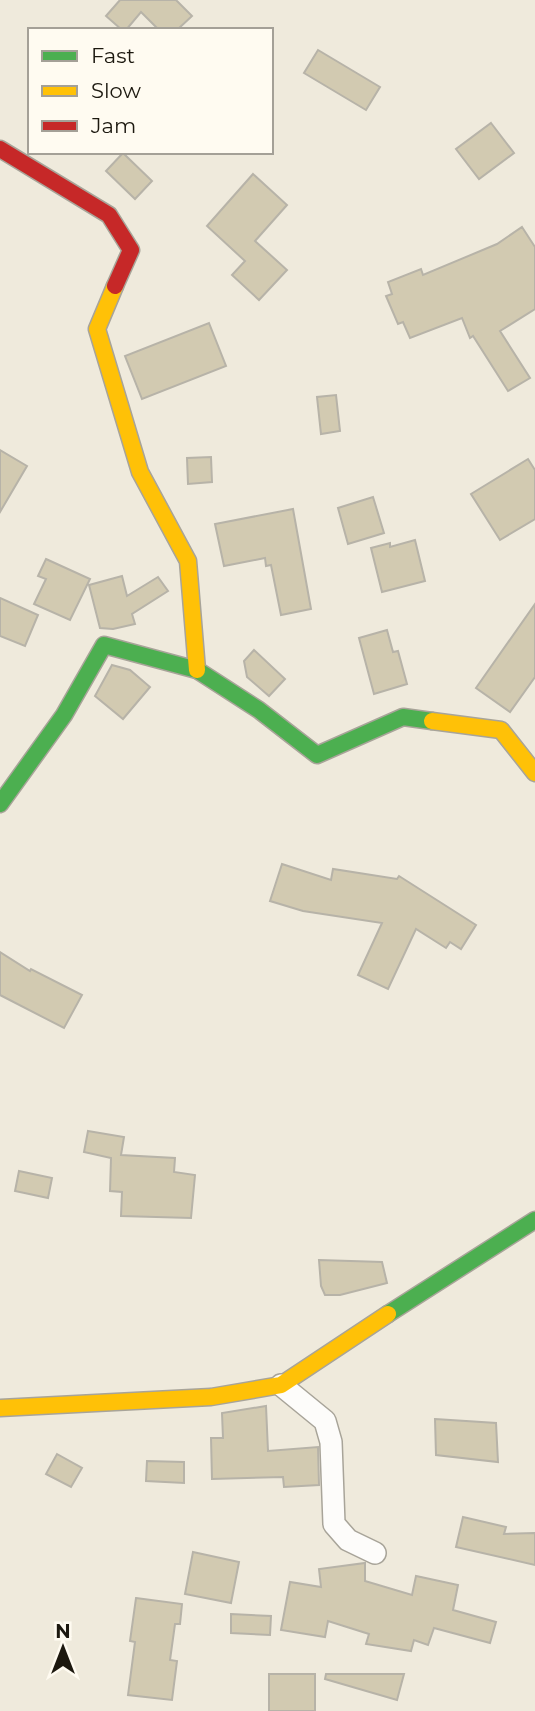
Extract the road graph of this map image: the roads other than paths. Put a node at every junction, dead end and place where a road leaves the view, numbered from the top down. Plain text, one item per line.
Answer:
1 (0, 149) edge
2 (197, 670) junction
3 (535, 773) edge
4 (0, 804) edge
5 (535, 1220) edge
6 (281, 1385) junction
7 (0, 1408) edge
8 (375, 1553) dead end

1 - 2 street
2 - 3 street
2 - 4 street
5 - 6 street
6 - 7 street
6 - 8 street

